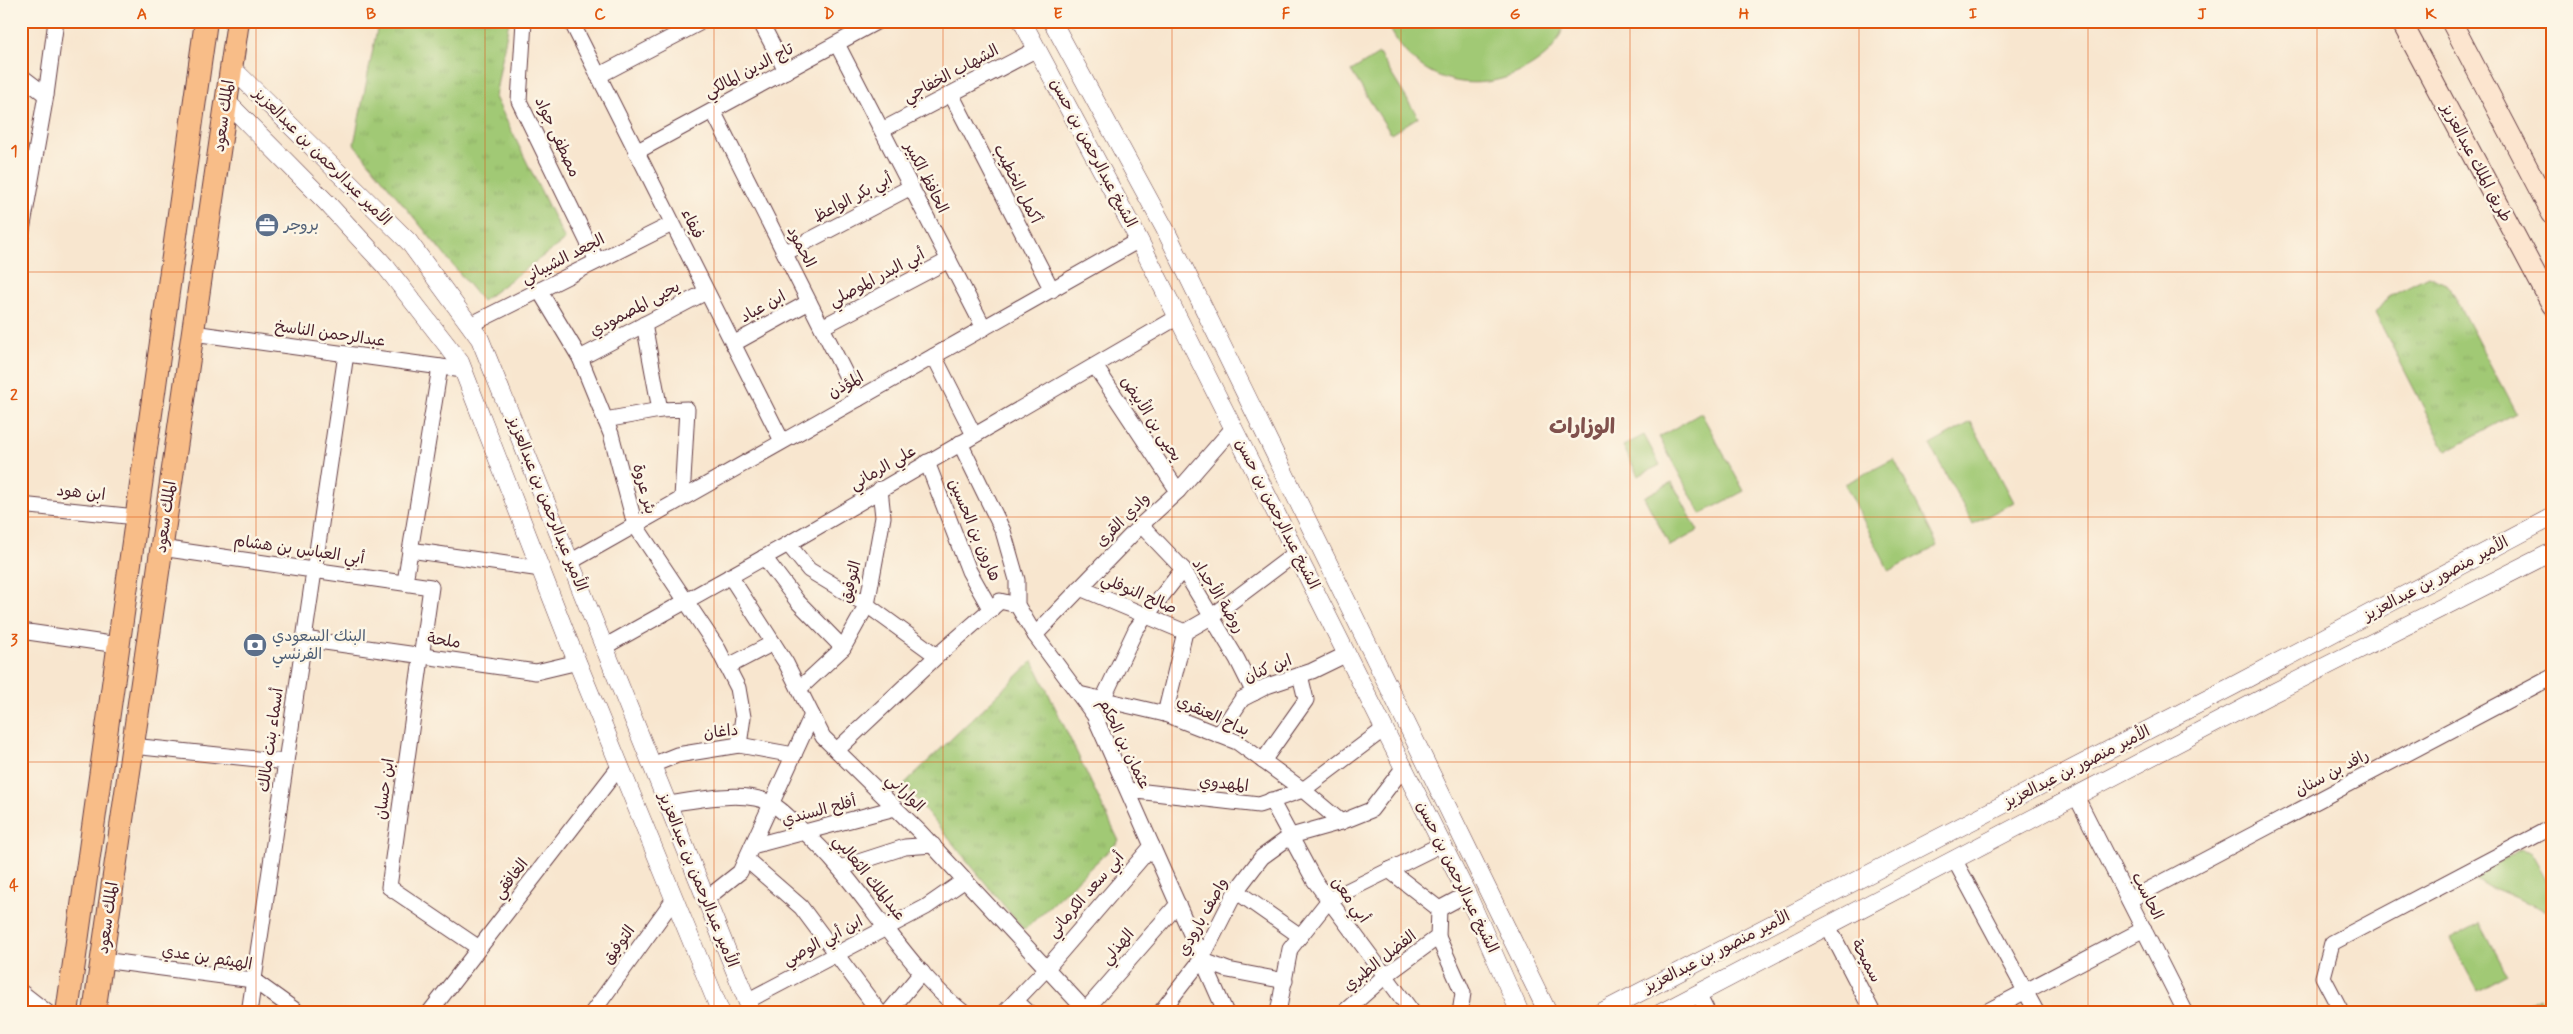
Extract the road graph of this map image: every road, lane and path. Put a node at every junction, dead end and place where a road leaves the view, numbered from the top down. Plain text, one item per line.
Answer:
1 (56, 21) edge
2 (206, 21) edge
3 (238, 21) edge
4 (524, 21) edge
5 (571, 21) edge
6 (703, 21) edge
7 (760, 21) edge
8 (878, 21) edge
9 (1022, 21) edge
10 (1052, 21) edge
11 (2401, 21) edge
12 (2452, 21) edge
13 (837, 44) junction
14 (1037, 48) junction
15 (231, 67) junction
16 (786, 71) junction
17 (21, 76) edge
18 (598, 76) junction
19 (951, 94) junction
20 (46, 95) junction
21 (226, 100) junction
22 (1099, 108) junction
23 (713, 111) junction
24 (281, 118) junction
25 (1076, 122) junction
26 (882, 130) junction
27 (264, 138) junction
28 (636, 152) junction
29 (911, 187) junction
30 (2552, 214) edge
31 (672, 224) junction
32 (21, 236) edge
33 (1139, 240) junction
34 (785, 253) junction
35 (949, 260) junction
36 (597, 261) junction
37 (539, 290) junction
38 (1052, 290) junction
39 (706, 292) junction
40 (809, 302) junction
41 (2552, 305) edge
42 (1178, 317) junction
43 (644, 324) junction
44 (470, 326) junction
45 (822, 327) junction
46 (984, 328) junction
47 (193, 332) junction
48 (732, 344) junction
49 (346, 354) junction
50 (934, 356) junction
51 (580, 358) junction
52 (1096, 366) junction
53 (440, 367) junction
54 (463, 370) junction
55 (858, 399) junction
56 (660, 410) junction
57 (605, 420) junction
58 (1233, 428) junction
59 (974, 435) junction
60 (782, 442) junction
61 (960, 443) junction
62 (927, 462) junction
63 (531, 467) junction
64 (505, 476) junction
65 (880, 489) junction
66 (1178, 491) junction
67 (682, 498) junction
68 (21, 505) edge
69 (136, 517) junction
70 (2552, 517) edge
71 (1141, 525) junction
72 (635, 526) junction
73 (788, 544) junction
74 (161, 548) junction
75 (410, 550) junction
76 (2552, 552) edge
77 (1296, 553) junction
78 (764, 556) junction
79 (570, 562) junction
80 (541, 568) junction
81 (1183, 569) junction
82 (314, 571) junction
83 (730, 576) junction
84 (404, 582) junction
85 (431, 587) joint
86 (1080, 588) junction
87 (684, 601) junction
88 (867, 605) junction
89 (1017, 605) junction
90 (991, 610) junction
91 (1147, 616) junction
92 (1210, 617) junction
93 (21, 631) edge
94 (1185, 632) junction
95 (1035, 635) junction
96 (304, 639) junction
97 (773, 642) junction
98 (118, 645) junction
99 (604, 647) junction
100 (843, 648) junction
101 (1347, 654) junction
102 (422, 655) junction
103 (937, 656) junction
104 (578, 662) junction
105 (727, 667) junction
106 (1300, 675) junction
107 (2552, 677) edge
108 (799, 689) junction
109 (1254, 693) junction
110 (1078, 694) junction
111 (1103, 699) junction
112 (1164, 714) junction
113 (812, 716) junction
114 (1384, 729) junction
115 (1218, 735) junction
116 (739, 745) junction
117 (132, 746) junction
118 (837, 750) junction
119 (794, 755) junction
120 (1263, 761) junction
121 (286, 762) junction
122 (652, 765) junction
123 (620, 766) junction
124 (1404, 767) junction
125 (1128, 790) junction
126 (1304, 790) junction
127 (2076, 796) junction
128 (1271, 800) junction
129 (772, 803) junction
130 (668, 804) junction
131 (895, 808) junction
132 (1341, 822) junction
133 (2552, 827) edge
134 (806, 833) junction
135 (1291, 836) junction
136 (1442, 844) junction
137 (933, 845) junction
138 (1152, 846) junction
139 (749, 853) junction
140 (1954, 859) junction
141 (840, 868) junction
142 (1389, 870) junction
143 (965, 880) junction
144 (1236, 891) junction
145 (1467, 894) junction
146 (674, 899) junction
147 (706, 899) junction
148 (1329, 900) junction
149 (2129, 900) junction
150 (1178, 904) junction
151 (1438, 909) junction
152 (1828, 926) junction
153 (886, 928) junction
154 (2144, 929) junction
155 (1300, 936) junction
156 (1438, 937) junction
157 (479, 948) junction
158 (838, 953) junction
159 (102, 960) junction
160 (1201, 960) junction
161 (1047, 968) junction
162 (922, 972) junction
163 (1385, 976) junction
164 (253, 980) junction
165 (1285, 980) junction
166 (2026, 991) junction
167 (21, 992) edge
168 (1698, 993) junction
169 (1016, 1001) junction
170 (750, 1007) edge
171 (1406, 1011) edge
172 (594, 1012) edge
173 (1086, 1012) edge
174 (48, 1013) edge
175 (67, 1013) edge
176 (94, 1013) edge
177 (249, 1013) edge
178 (299, 1013) edge
179 (429, 1013) edge
180 (721, 1013) edge
181 (880, 1013) edge
182 (888, 1013) edge
183 (964, 1013) edge
184 (1004, 1013) edge
185 (1029, 1013) edge
186 (1160, 1013) edge
187 (1226, 1013) edge
188 (1278, 1013) edge
189 (1343, 1013) edge
190 (1460, 1013) edge
191 (1520, 1013) edge
192 (1548, 1013) edge
193 (1600, 1013) edge
194 (1661, 1013) edge
195 (1708, 1013) edge
196 (1873, 1013) edge
197 (1984, 1013) edge
198 (2037, 1013) edge
199 (2186, 1013) edge
200 (2342, 1013) edge

1 - 20 street
2 - 69 main road, الملك سعود
3 - 15 main road, الملك سعود
4 - 36 street, مصطفى جواد
5 - 18 street, فيفاء
6 - 18 street
7 - 16 street
8 - 13 street, تاج الدين المالكي
9 - 14 street, الشيخ عبدالرحمن بن حسن
10 - 22 street, الشيخ عبدالرحمن بن حسن
11 - 41 main road, طريق الملك عبدالعزيز
12 - 30 main road
13 - 16 street, تاج الدين المالكي
13 - 26 street, الحافظ الكبير
14 - 19 street, الشهاب الخفاجي
14 - 25 street, الشيخ عبدالرحمن بن حسن
15 - 21 main road, الملك سعود
15 - 24 street, الأمير عبدالرحمن بن عبدالعزيز
16 - 23 street, تاج الدين المالكي
17 - 20 street
18 - 28 street, فيفاء
19 - 26 street, الشهاب الخفاجي
19 - 38 street, أكمل الخطيب
20 - 32 street
21 - 27 street, الأمير عبدالرحمن بن عبدالعزيز
21 - 47 main road, الملك سعود
22 - 25 street
22 - 192 street, الشيخ عبدالرحمن بن حسن
23 - 28 street, تاج الدين المالكي
23 - 34 street, الحمود
24 - 27 street
24 - 44 street, الأمير عبدالرحمن بن عبدالعزيز
25 - 33 street, الشيخ عبدالرحمن بن حسن
26 - 29 street, الحافظ الكبير
27 - 54 street, الأمير عبدالرحمن بن عبدالعزيز
28 - 31 street, فيفاء
29 - 34 street, أبي بكر الواعظ
29 - 35 street, الحافظ الكبير
31 - 36 street, الجعد الشيباني
31 - 39 street, فيفاء
33 - 38 street, المؤذن
33 - 42 street, الشيخ عبدالرحمن بن حسن
34 - 40 street, الحمود
35 - 45 street, أبي البدر الموصلي
35 - 46 street, الحافظ الكبير
36 - 37 street, الجعد الشيباني
37 - 44 street, الجعد الشيباني
37 - 51 street, بئر عروة
38 - 46 street, المؤذن
39 - 43 street, يحيى المصمودي
39 - 48 street, فيفاء
40 - 45 street, الحمود
40 - 48 street, ابن عباد
42 - 52 street, علي الرماني
42 - 58 street, الشيخ عبدالرحمن بن حسن
43 - 51 street, يحيى المصمودي
43 - 56 street
44 - 63 street, الأمير عبدالرحمن بن عبدالعزيز
45 - 55 street, الحمود
46 - 50 street, المؤذن
47 - 49 street, عبدالرحمن الناسخ
47 - 74 main road, الملك سعود
48 - 60 street, فيفاء
49 - 53 street, عبدالرحمن الناسخ
49 - 82 street, أسماء بنت مالك
50 - 55 street, المؤذن
50 - 59 street
51 - 57 street, بئر عروة
52 - 59 street, علي الرماني
52 - 66 street, يحيى بن الأبيض
53 - 54 street, عبدالرحمن الناسخ
53 - 75 street
54 - 64 street, الأمير عبدالرحمن بن عبدالعزيز
55 - 60 street, المؤذن
56 - 57 street
56 - 67 street
57 - 72 street, بئر عروة
58 - 66 street, وادي القرى
58 - 77 street, الشيخ عبدالرحمن بن حسن
59 - 61 street, علي الرماني
60 - 67 street, المؤذن
61 - 62 street, علي الرماني
61 - 89 street
62 - 65 street, علي الرماني
62 - 90 street, هارون بن الحسين
63 - 64 street
63 - 79 street, الأمير عبدالرحمن بن عبدالعزيز
64 - 80 street, الأمير عبدالرحمن بن عبدالعزيز
65 - 73 street, علي الرماني
65 - 88 street, التوفيق
66 - 71 street, وادي القرى
67 - 72 street, المؤذن
68 - 69 street, ابن هود
69 - 98 main road, الملك سعود
70 - 193 street, الأمير منصور بن عبدالعزيز
71 - 81 street, روضة الأجداد
71 - 86 street, وادي القرى
72 - 79 street, المؤذن
72 - 87 street, بئر عروة
73 - 78 street, علي الرماني
73 - 88 street
74 - 82 street, أبي العباس بن هشام
74 - 117 main road, الملك سعود
75 - 80 street
75 - 84 street
76 - 127 street, الأمير منصور بن عبدالعزيز
77 - 92 street
77 - 101 street, الشيخ عبدالرحمن بن حسن
78 - 83 street, علي الرماني
78 - 100 street
79 - 99 street, الأمير عبدالرحمن بن عبدالعزيز
80 - 104 street, الأمير عبدالرحمن بن عبدالعزيز
81 - 91 street
81 - 92 street, روضة الأجداد
82 - 84 street, أبي العباس بن هشام
82 - 96 street, أسماء بنت مالك
83 - 87 street, علي الرماني
83 - 97 street, الواراني
84 - 85 street, أبي العباس بن هشام
85 - 102 street, ابن حسان
86 - 91 street, صالح النوفلي
86 - 95 street, وادي القرى
87 - 99 street, علي الرماني
87 - 105 street, بئر عروة
88 - 100 street, التوفيق
88 - 103 street
89 - 90 street
89 - 95 street, عثمان بن الحكم
90 - 103 street
91 - 94 street, صالح النوفلي
91 - 111 street
92 - 94 street
92 - 109 street, روضة الأجداد
93 - 98 street
94 - 112 street
95 - 110 street, عثمان بن الحكم
96 - 102 street, ملحة
96 - 121 street, أسماء بنت مالك
97 - 105 street
97 - 108 street, الواراني
98 - 175 main road, الملك سعود
99 - 122 street, الأمير عبدالرحمن بن عبدالعزيز
100 - 108 street, التوفيق
101 - 106 street, ابن كنان
101 - 114 street, الشيخ عبدالرحمن بن حسن
102 - 104 street, ملحة
102 - 157 street, ابن حسان
103 - 118 street
104 - 123 street, الأمير عبدالرحمن بن عبدالعزيز
105 - 116 street, بئر عروة
106 - 109 street, ابن كنان
106 - 120 street
107 - 149 street, رافد بن سنان
108 - 113 street, الواراني
109 - 115 street, ابن كنان
110 - 111 street, بداح العنقري
110 - 125 street, عثمان بن الحكم
111 - 112 street, بداح العنقري
112 - 115 street, بداح العنقري
113 - 118 street, الواراني
113 - 119 street
114 - 124 street, الشيخ عبدالرحمن بن حسن
114 - 126 street, المهدوي
115 - 120 street, بداح العنقري
116 - 119 street, داغان
116 - 122 street, داغان
117 - 121 street
117 - 159 main road, الملك سعود
118 - 131 street, الواراني
119 - 129 street
120 - 126 street, بداح العنقري
121 - 164 street, أسماء بنت مالك
122 - 130 street, الأمير عبدالرحمن بن عبدالعزيز
123 - 146 street, الأمير عبدالرحمن بن عبدالعزيز
123 - 157 street, الغافقي
124 - 132 street, واصف بارودي
124 - 136 street, الشيخ عبدالرحمن بن حسن
125 - 128 street, المهدوي
125 - 138 street, عثمان بن الحكم
126 - 128 street, المهدوي
126 - 132 street, بداح العنقري
127 - 140 street, الأمير منصور بن عبدالعزيز
127 - 149 street, الحاسب
128 - 135 street, أبي معن
129 - 130 street, عبدالملك الثعالبي
129 - 134 street, عبدالملك الثعالبي
129 - 139 street
130 - 147 street, الأمير عبدالرحمن بن عبدالعزيز
131 - 134 street, أفلح السندي
131 - 137 street, الواراني
132 - 135 street, واصف بارودي
133 - 200 street
134 - 139 street, أفلح السندي
134 - 141 street, عبدالملك الثعالبي
135 - 144 street, واصف بارودي
135 - 148 street, أبي معن
136 - 142 street
136 - 145 street, الشيخ عبدالرحمن بن حسن
137 - 141 street
137 - 143 street, الواراني
138 - 150 street, عثمان بن الحكم
138 - 161 street, أبي سعد الكرماني
139 - 147 street
139 - 158 street
140 - 152 street, الأمير منصور بن عبدالعزيز
140 - 166 street
141 - 153 street, عبدالملك الثعالبي
142 - 148 street
142 - 151 street
143 - 153 street, ابن أبي الوصي
143 - 161 street, الواراني
144 - 155 street
144 - 160 street, واصف بارودي
145 - 151 street
145 - 191 street, الشيخ عبدالرحمن بن حسن
146 - 172 street, التوفيق
146 - 180 street, الأمير عبدالرحمن بن عبدالعزيز
147 - 170 street, الأمير عبدالرحمن بن عبدالعزيز
148 - 155 street
148 - 163 street, أبي معن
149 - 154 street, الحاسب
150 - 160 street, عثمان بن الحكم
150 - 173 street, الهذلي
151 - 156 street, الفضل الطبري
152 - 168 street, الأمير منصور بن عبدالعزيز
152 - 196 street, سميحة
153 - 158 street, ابن أبي الوصي
153 - 162 street, عبدالملك الثعالبي
154 - 166 street
154 - 199 street, الحاسب
155 - 165 street
156 - 163 street, الفضل الطبري
156 - 190 street
157 - 179 street, الغافقي
158 - 170 street, ابن أبي الوصي
158 - 181 street
159 - 164 street, الهيثم بن عدي
159 - 176 main road, الملك سعود
160 - 165 street
160 - 186 street, واصف بارودي
160 - 187 street, عثمان بن الحكم
161 - 169 street, أبي سعد الكرماني
161 - 173 street, الواراني
162 - 182 street
162 - 183 street, عبدالملك الثعالبي
163 - 171 street, أبي معن
163 - 189 street, الفضل الطبري
164 - 177 street, أسماء بنت مالك
164 - 178 street, الهيثم بن عدي
165 - 188 street
166 - 197 street
166 - 198 street
167 - 174 street
168 - 194 street, الأمير منصور بن عبدالعزيز
168 - 195 street
169 - 184 street, أبي سعد الكرماني
169 - 185 street

